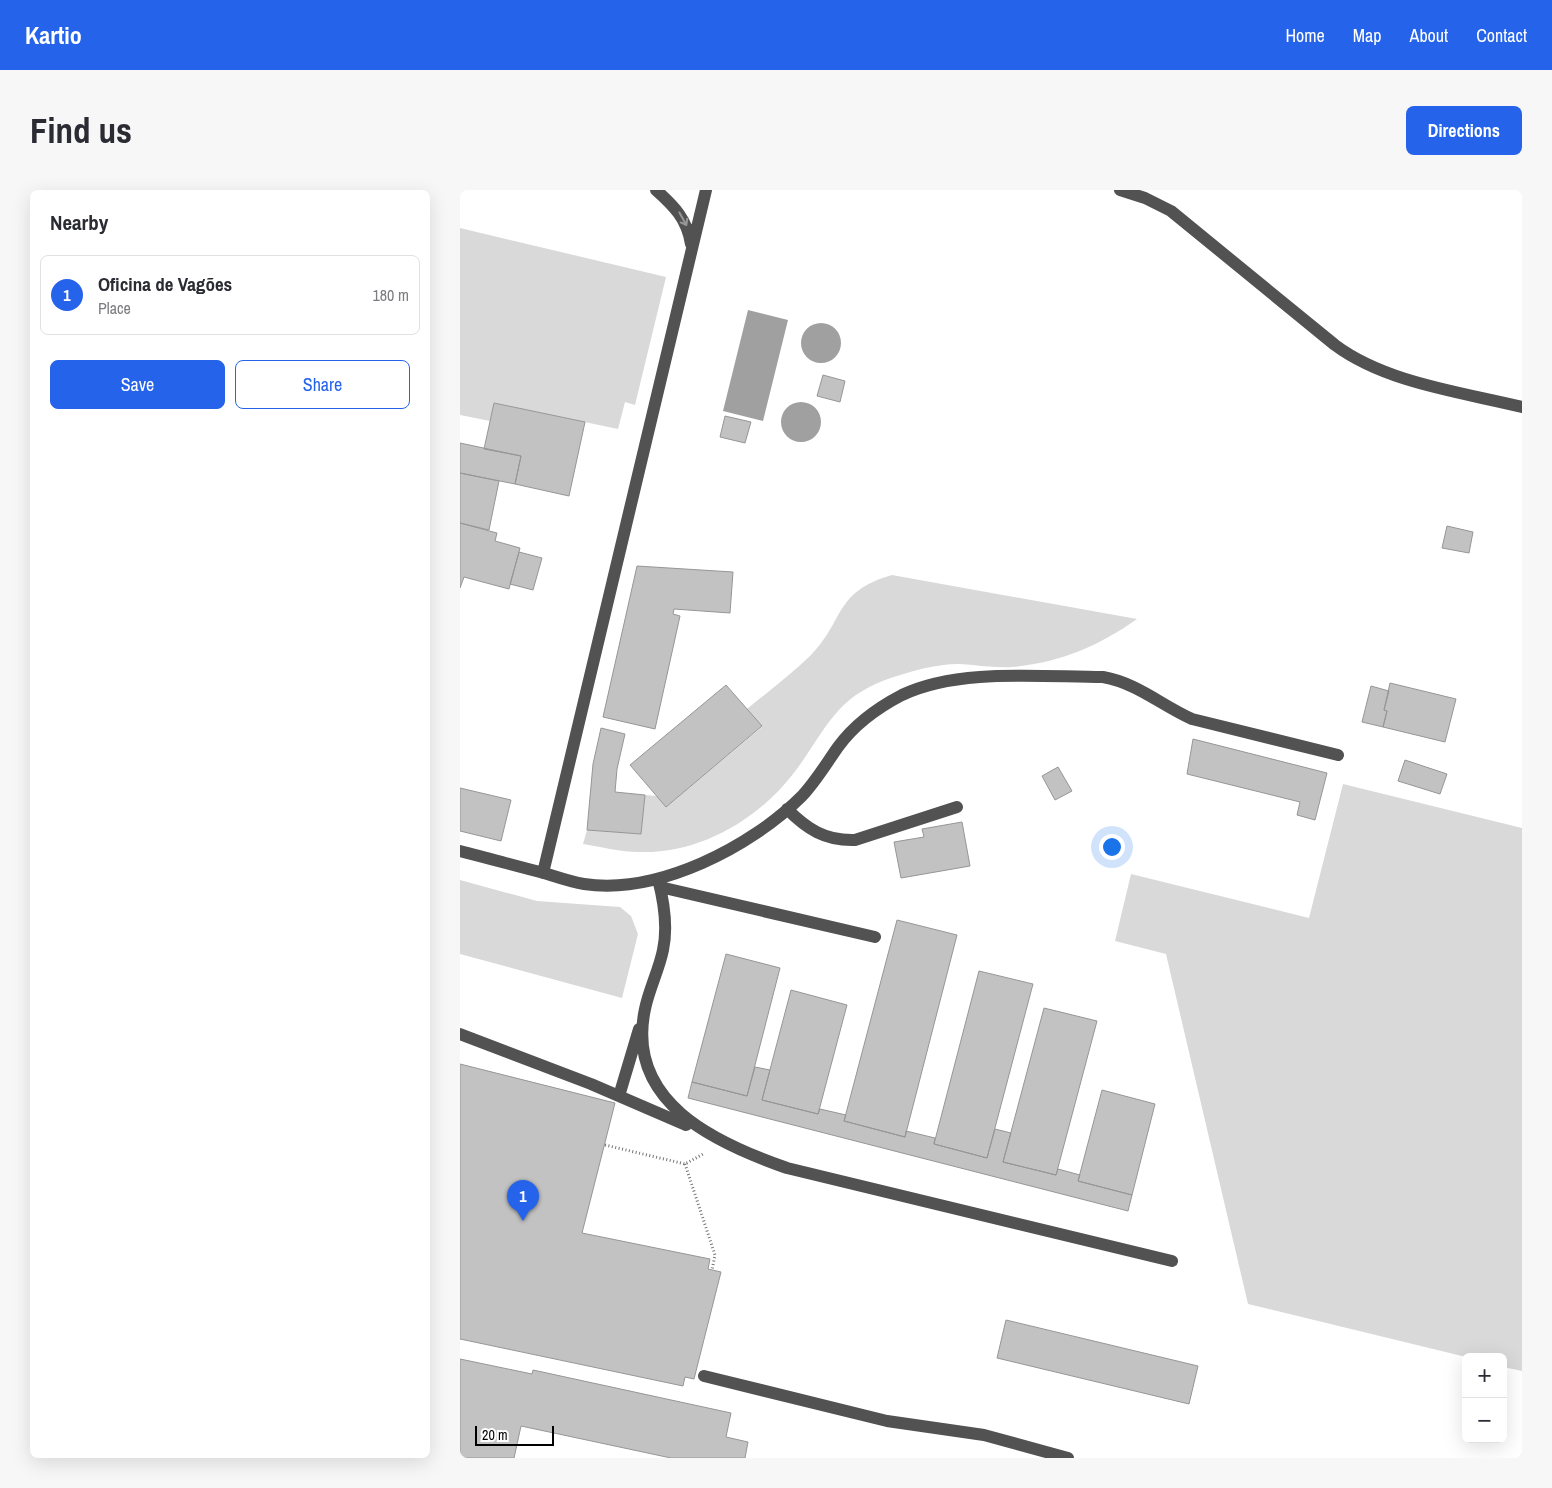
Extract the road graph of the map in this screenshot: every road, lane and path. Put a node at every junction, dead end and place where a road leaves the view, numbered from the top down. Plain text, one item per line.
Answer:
1 (656, 190) edge
2 (706, 190) edge
3 (1120, 190) edge
4 (690, 257) junction
5 (1522, 407) edge
6 (1338, 755) dead end
7 (957, 807) dead end
8 (787, 809) junction
9 (460, 851) edge
10 (543, 873) junction
11 (659, 883) junction
12 (874, 937) dead end
13 (645, 1010) junction
14 (460, 1034) edge
15 (619, 1096) junction
16 (725, 1142) junction
17 (605, 1145) dead end
18 (685, 1164) junction
19 (1172, 1261) dead end
20 (712, 1270) dead end
21 (704, 1376) dead end
22 (1068, 1458) edge

1 -> 4 lane
2 - 4 lane
3 - 5 lane
4 - 10 lane
6 - 8 lane
7 - 8 lane
8 - 11 lane
9 - 10 lane
10 - 11 lane
11 - 12 lane
11 - 13 lane
13 - 15 lane
13 - 16 lane
14 - 15 lane
15 - 16 lane
16 - 18 path
16 - 19 lane
17 - 18 path
18 - 20 path
21 - 22 lane

